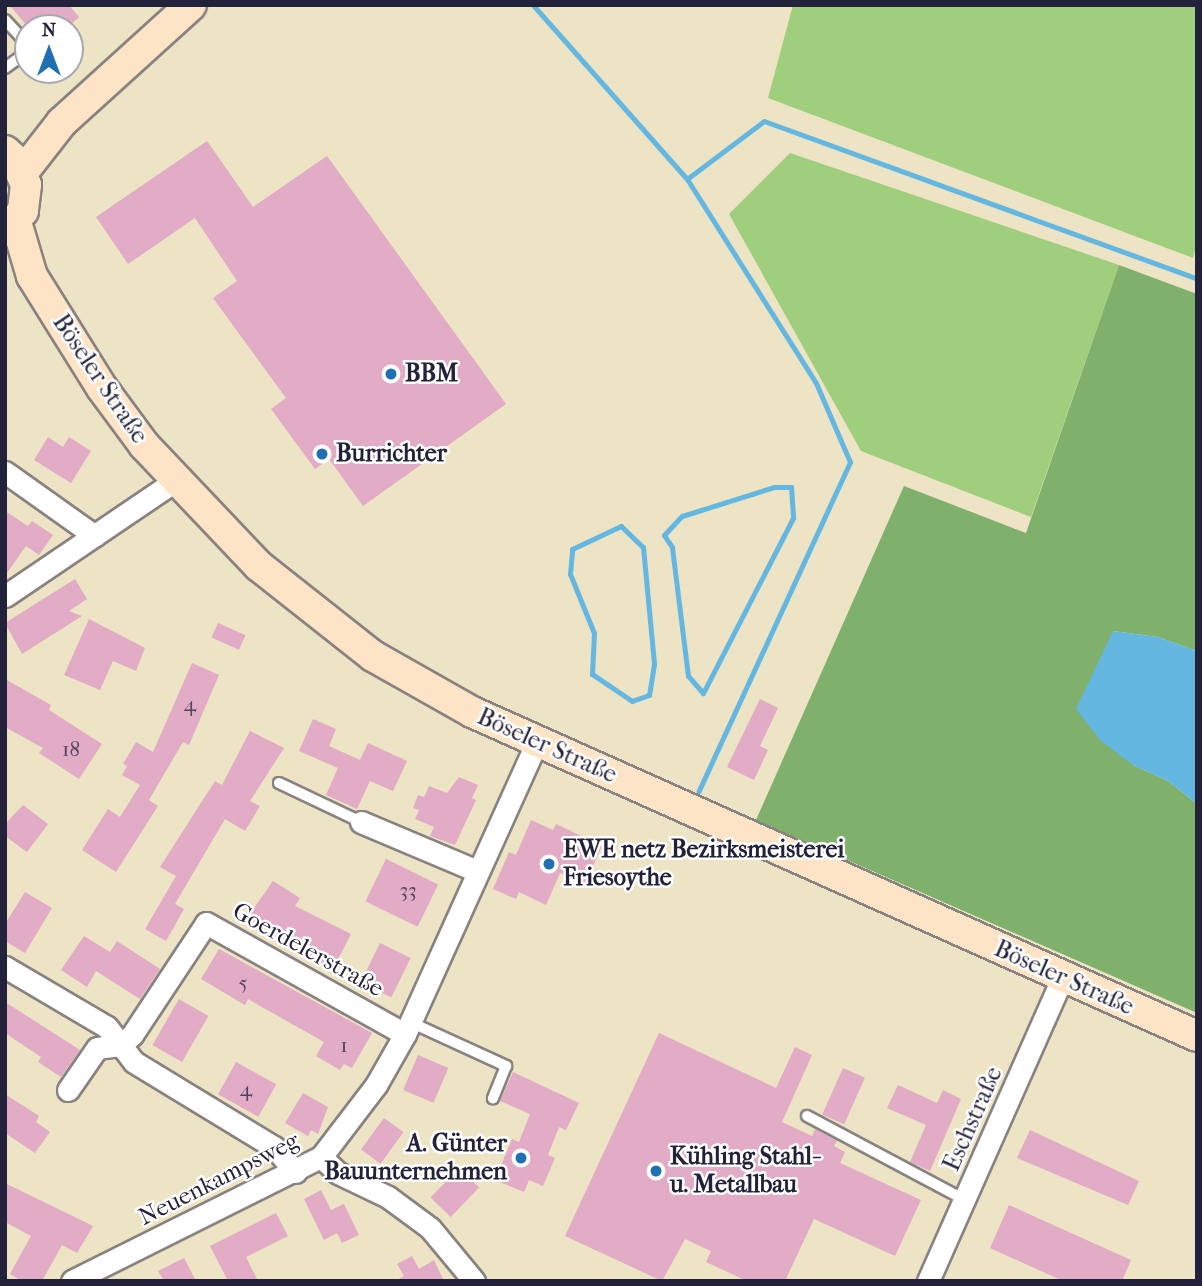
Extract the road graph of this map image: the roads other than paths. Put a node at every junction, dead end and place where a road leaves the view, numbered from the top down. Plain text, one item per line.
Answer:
1 (191, 5) edge
2 (11, 158) edge
3 (11, 227) edge
4 (5, 254) edge
5 (32, 276) junction
6 (5, 472) edge
7 (175, 481) junction
8 (95, 536) junction
9 (5, 596) edge
10 (537, 741) junction
11 (279, 783) dead end
12 (361, 821) joint
13 (477, 871) junction
14 (5, 967) edge
15 (1063, 977) junction
16 (407, 1028) junction
17 (1197, 1036) edge
18 (120, 1045) junction
19 (68, 1090) dead end
20 (493, 1098) dead end
21 (807, 1116) dead end
22 (321, 1157) junction
23 (296, 1172) junction
24 (965, 1200) junction
25 (72, 1281) edge
26 (474, 1281) edge
27 (928, 1281) edge

1 - 2 main road
2 - 3 main road
3 - 5 main road, Böseler Straße
4 - 5 main road, Böseler Straße
5 - 7 main road, Böseler Straße
6 - 8 street
7 - 8 street
7 - 10 main road, Böseler Straße
8 - 9 street
10 - 13 street, Neuenkampsweg
10 - 15 main road, Böseler Straße
11 - 12 lane
12 - 13 street
13 - 16 street, Neuenkampsweg
14 - 18 street
15 - 17 main road, Böseler Straße
15 - 24 street, Eschstraße
16 - 18 street, Goerdelerstraße
16 - 20 lane
16 - 22 street, Neuenkampsweg
18 - 19 street
18 - 23 street
21 - 24 lane
22 - 23 street, Neuenkampsweg
22 - 26 street
23 - 25 street, Neuenkampsweg
24 - 27 street, Eschstraße

